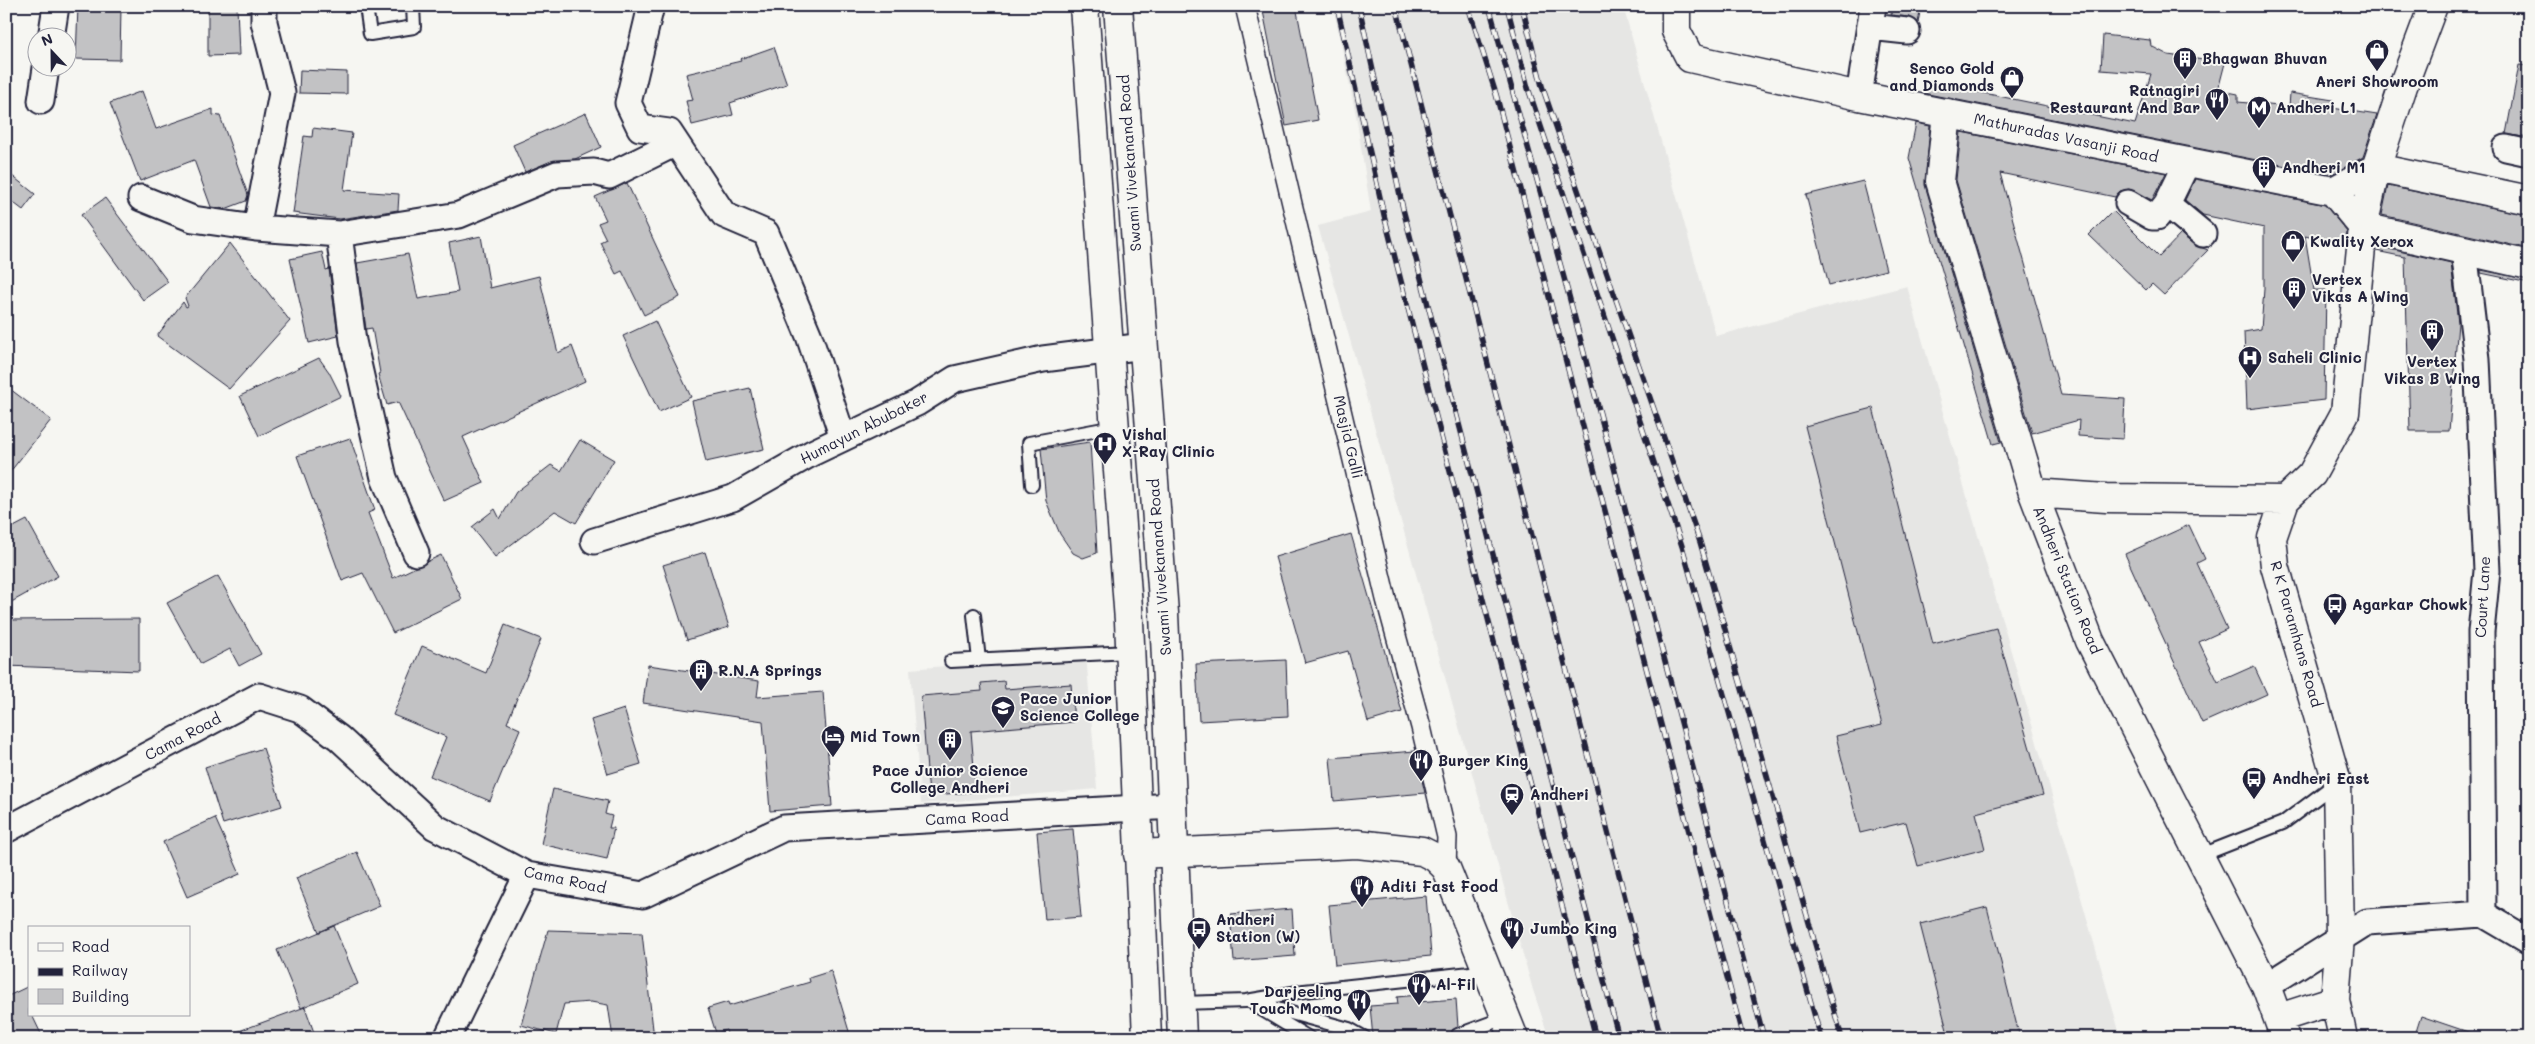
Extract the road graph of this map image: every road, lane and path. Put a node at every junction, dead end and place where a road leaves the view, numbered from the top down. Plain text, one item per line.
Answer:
1 (56, 6) edge
2 (264, 6) edge
3 (366, 6) edge
4 (413, 6) edge
5 (651, 6) edge
6 (1084, 6) edge
7 (1118, 6) edge
8 (1245, 6) edge
9 (1676, 6) edge
10 (2433, 6) edge
11 (1872, 16) edge
12 (53, 28) edge
13 (1907, 31) dead end
14 (44, 78) edge
15 (1859, 96) junction
16 (41, 101) dead end
17 (1948, 113) junction
18 (676, 143) junction
19 (2187, 162) junction
20 (2376, 168) junction
21 (2333, 191) junction
22 (141, 198) dead end
23 (2529, 200) edge
24 (2128, 203) dead end
25 (2167, 204) junction
26 (2363, 227) junction
27 (256, 228) junction
28 (339, 234) junction
29 (2203, 234) dead end
30 (2464, 250) junction
31 (2529, 265) edge
32 (1144, 346) junction
33 (1109, 352) junction
34 (1114, 427) junction
35 (843, 438) junction
36 (1032, 485) dead end
37 (2033, 493) junction
38 (2285, 500) junction
39 (594, 541) dead end
40 (416, 553) dead end
41 (974, 615) dead end
42 (1130, 652) junction
43 (979, 660) junction
44 (951, 662) dead end
45 (2338, 782) junction
46 (1173, 806) junction
47 (1136, 810) junction
48 (6, 830) edge
49 (1175, 853) junction
50 (1138, 854) junction
51 (2199, 856) junction
52 (1446, 868) junction
53 (527, 875) junction
54 (2483, 914) junction
55 (2340, 937) junction
56 (2529, 941) edge
57 (1489, 971) junction
58 (2266, 986) junction
59 (2334, 1000) junction
60 (1246, 1001) junction
61 (1181, 1003) junction
62 (1511, 1027) edge
63 (2282, 1028) edge
64 (1458, 1035) dead end
65 (447, 1038) edge
66 (1147, 1038) edge
67 (1182, 1038) edge
68 (1309, 1038) edge
69 (1365, 1038) edge
70 (2343, 1038) edge

1 - 12 street
2 - 27 street
3 - 4 lane
5 - 18 street
6 - 33 main road
7 - 32 main road, Swami Vivekanand Road
8 - 52 street, Masjid Galli
9 - 15 main road, Mathuradas Vasanji Road
10 - 20 main road, R K Paramhans Road
11 - 13 street
11 - 15 street
14 - 16 street
15 - 17 main road, Mathuradas Vasanji Road
17 - 19 main road, Mathuradas Vasanji Road
17 - 37 main road, Andheri Station Road
18 - 28 street
18 - 35 street
19 - 21 main road, Mathuradas Vasanji Road
19 - 25 street
20 - 21 main road
20 - 23 main road
20 - 26 main road, R K Paramhans Road
21 - 26 main road
22 - 27 street
24 - 25 street
25 - 29 street
26 - 30 main road
26 - 38 main road, R K Paramhans Road
27 - 28 street
28 - 40 street
30 - 31 main road
30 - 54 street, Court Lane
32 - 33 street, Humayun Abubaker
32 - 46 main road, Swami Vivekanand Road
33 - 34 main road
33 - 35 street, Humayun Abubaker
34 - 36 lane
34 - 42 main road
35 - 39 street, Humayun Abubaker
37 - 38 main road
37 - 51 main road, Andheri Station Road
38 - 45 main road, R K Paramhans Road
41 - 43 lane
42 - 43 lane
42 - 47 main road
43 - 44 lane
45 - 51 lane
45 - 55 main road, R K Paramhans Road
46 - 47 street, Cama Road
46 - 49 main road, Swami Vivekanand Road
47 - 50 main road
47 - 53 street, Cama Road
48 - 53 street, Cama Road
49 - 50 main road
49 - 52 main road
49 - 61 main road, Swami Vivekanand Road
50 - 66 main road
51 - 58 main road, Andheri Station Road
52 - 57 main road
53 - 65 street
54 - 55 street
54 - 56 street
55 - 58 street
55 - 59 main road, R K Paramhans Road
57 - 60 lane
57 - 62 main road
58 - 63 main road, Andheri Station Road
59 - 63 main road
59 - 70 main road, R K Paramhans Road
60 - 61 lane
60 - 68 lane
60 - 69 lane
61 - 67 main road, Swami Vivekanand Road
62 - 64 lane

